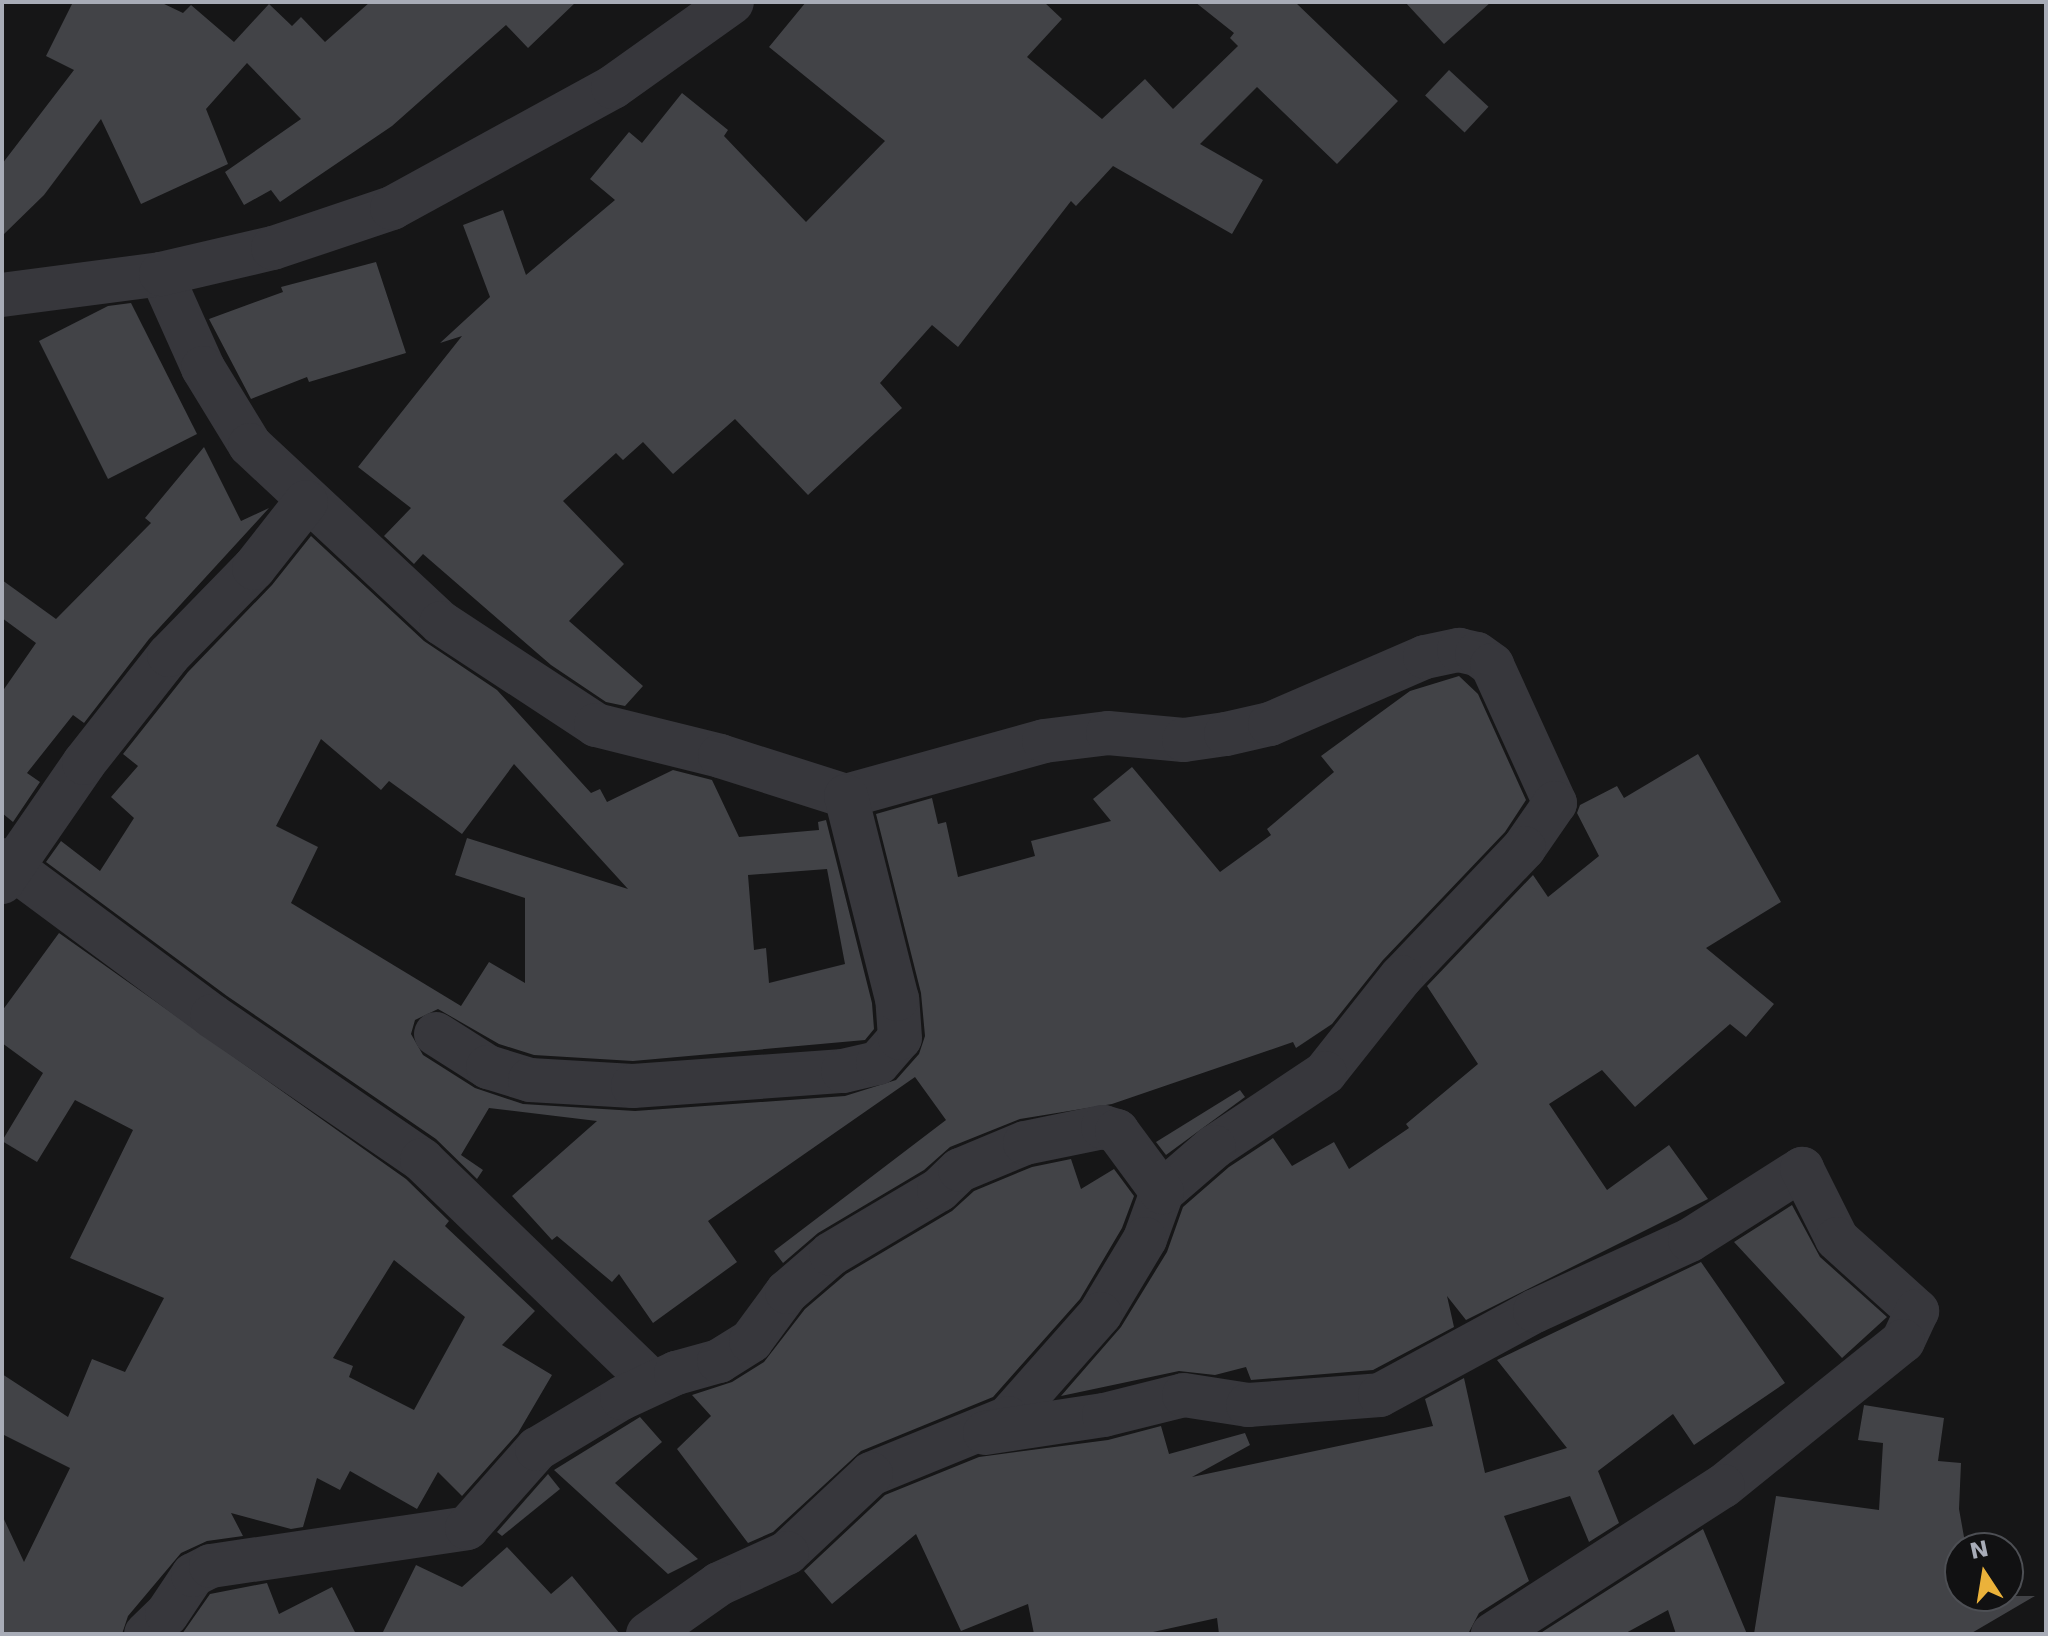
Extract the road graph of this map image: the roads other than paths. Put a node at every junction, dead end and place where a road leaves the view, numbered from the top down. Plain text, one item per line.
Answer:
1 (732, 2) edge
2 (161, 274) junction
3 (2, 295) edge
4 (306, 502) junction
5 (846, 796) junction
6 (5, 870) edge
7 (436, 1034) dead end
8 (1162, 1192) junction
9 (653, 1383) junction
10 (979, 1434) junction
11 (146, 1634) edge
12 (648, 1634) edge
13 (1493, 1634) edge

1 - 2 street
2 - 3 street
2 - 4 street
4 - 5 street
4 - 6 street
5 - 7 street
5 - 8 street
6 - 9 street
8 - 9 street
8 - 10 street
9 - 11 street
10 - 12 street
10 - 13 street

